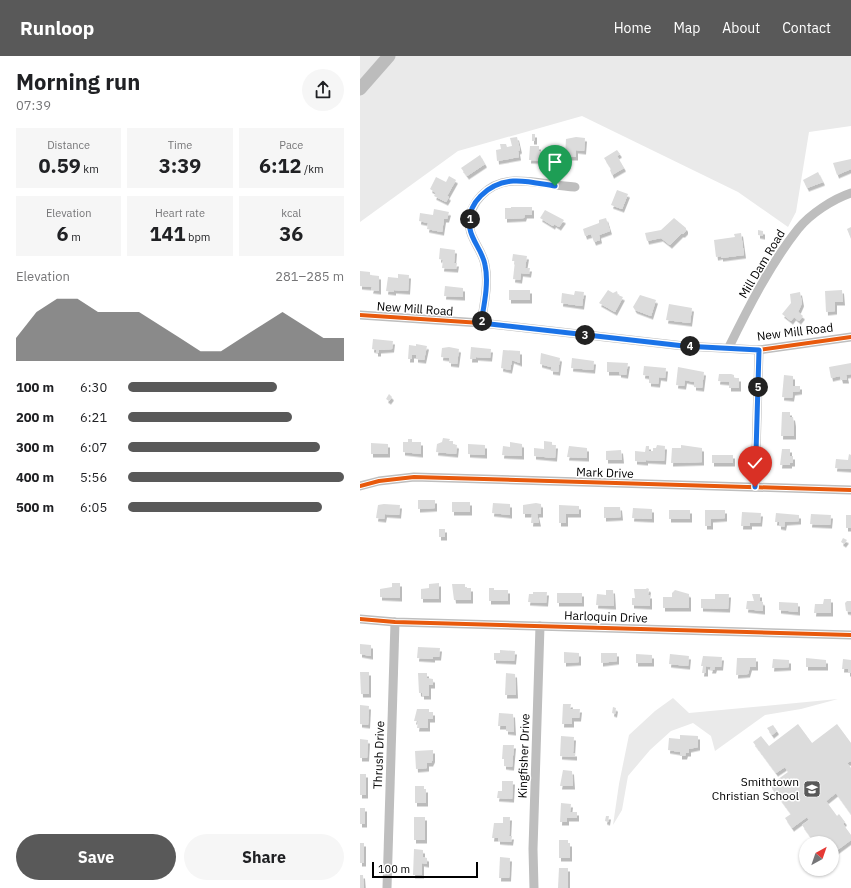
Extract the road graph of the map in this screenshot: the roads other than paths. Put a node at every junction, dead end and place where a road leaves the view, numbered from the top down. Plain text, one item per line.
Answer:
1 (575, 187) dead end
2 (851, 194) edge
3 (360, 315) edge
4 (481, 323) junction
5 (851, 337) edge
6 (729, 347) junction
7 (759, 350) junction
8 (360, 486) edge
9 (755, 487) junction
10 (851, 490) edge
11 (360, 619) edge
12 (395, 622) junction
13 (540, 626) junction
14 (851, 635) edge
15 (387, 888) edge
16 (534, 888) edge

1 - 4 street
2 - 6 street, Mill Dam Road
3 - 4 street, New Mill Road
4 - 6 street, New Mill Road
5 - 7 street, New Mill Road
6 - 7 street, New Mill Road
7 - 9 street
8 - 9 street, Mark Drive
9 - 10 street, Mark Drive
11 - 12 street, Harloquin Drive
12 - 13 street, Harloquin Drive
12 - 15 street, Thrush Drive
13 - 14 street, Harloquin Drive
13 - 16 street, Kingfisher Drive

